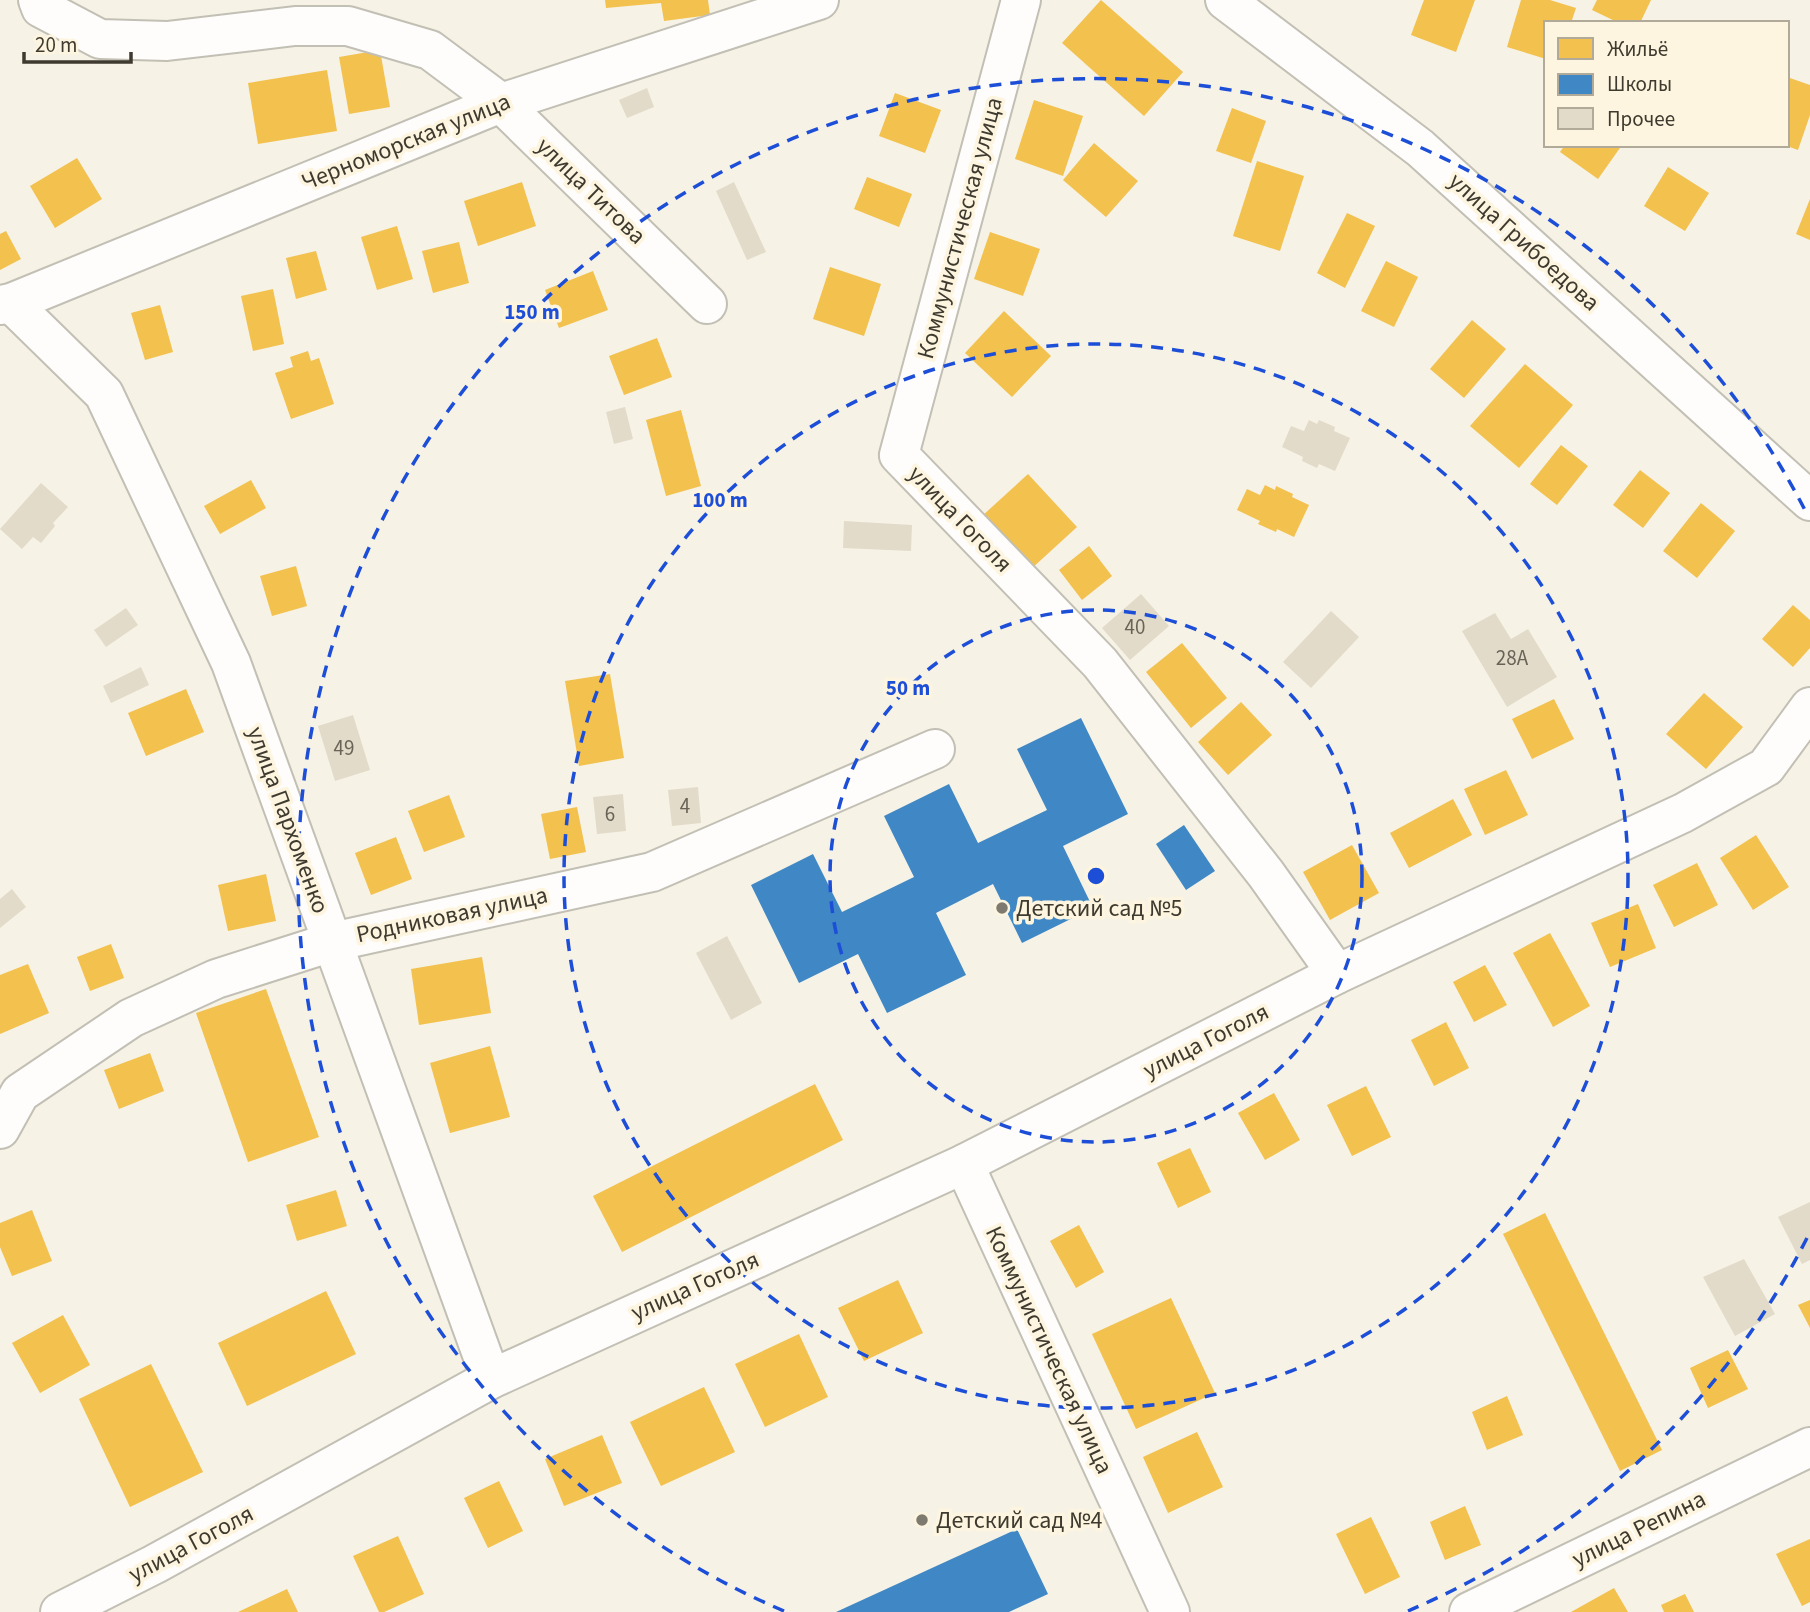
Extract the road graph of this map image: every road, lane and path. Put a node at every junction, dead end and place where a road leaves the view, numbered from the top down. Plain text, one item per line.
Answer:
1 (37, 0) edge
2 (820, 0) edge
3 (1021, 0) edge
4 (1225, 0) edge
5 (501, 103) junction
6 (6, 304) edge
7 (706, 304) dead end
8 (899, 455) joint
9 (1810, 501) edge
10 (1810, 708) edge
11 (936, 749) dead end
12 (332, 942) junction
13 (1337, 974) junction
14 (0, 1129) edge
15 (964, 1164) junction
16 (491, 1379) junction
17 (1810, 1447) edge
18 (60, 1612) edge
19 (1170, 1612) edge
20 (1469, 1612) edge

1 - 5 street, улица Титова
2 - 5 street, Черноморская улица
3 - 8 street, Коммунистическая улица
4 - 9 street, улица Грибоедова
5 - 6 street, Черноморская улица
5 - 7 street, улица Титова
6 - 12 street, улица Пархоменко
8 - 13 street, улица Гоголя
10 - 13 street, улица Гоголя
11 - 12 street, Родниковая улица
12 - 14 street, Родниковая улица
12 - 16 street, улица Пархоменко
13 - 15 street, улица Гоголя
15 - 16 street, улица Гоголя
15 - 19 street, Коммунистическая улица
16 - 18 street, улица Гоголя
17 - 20 street, улица Репина

